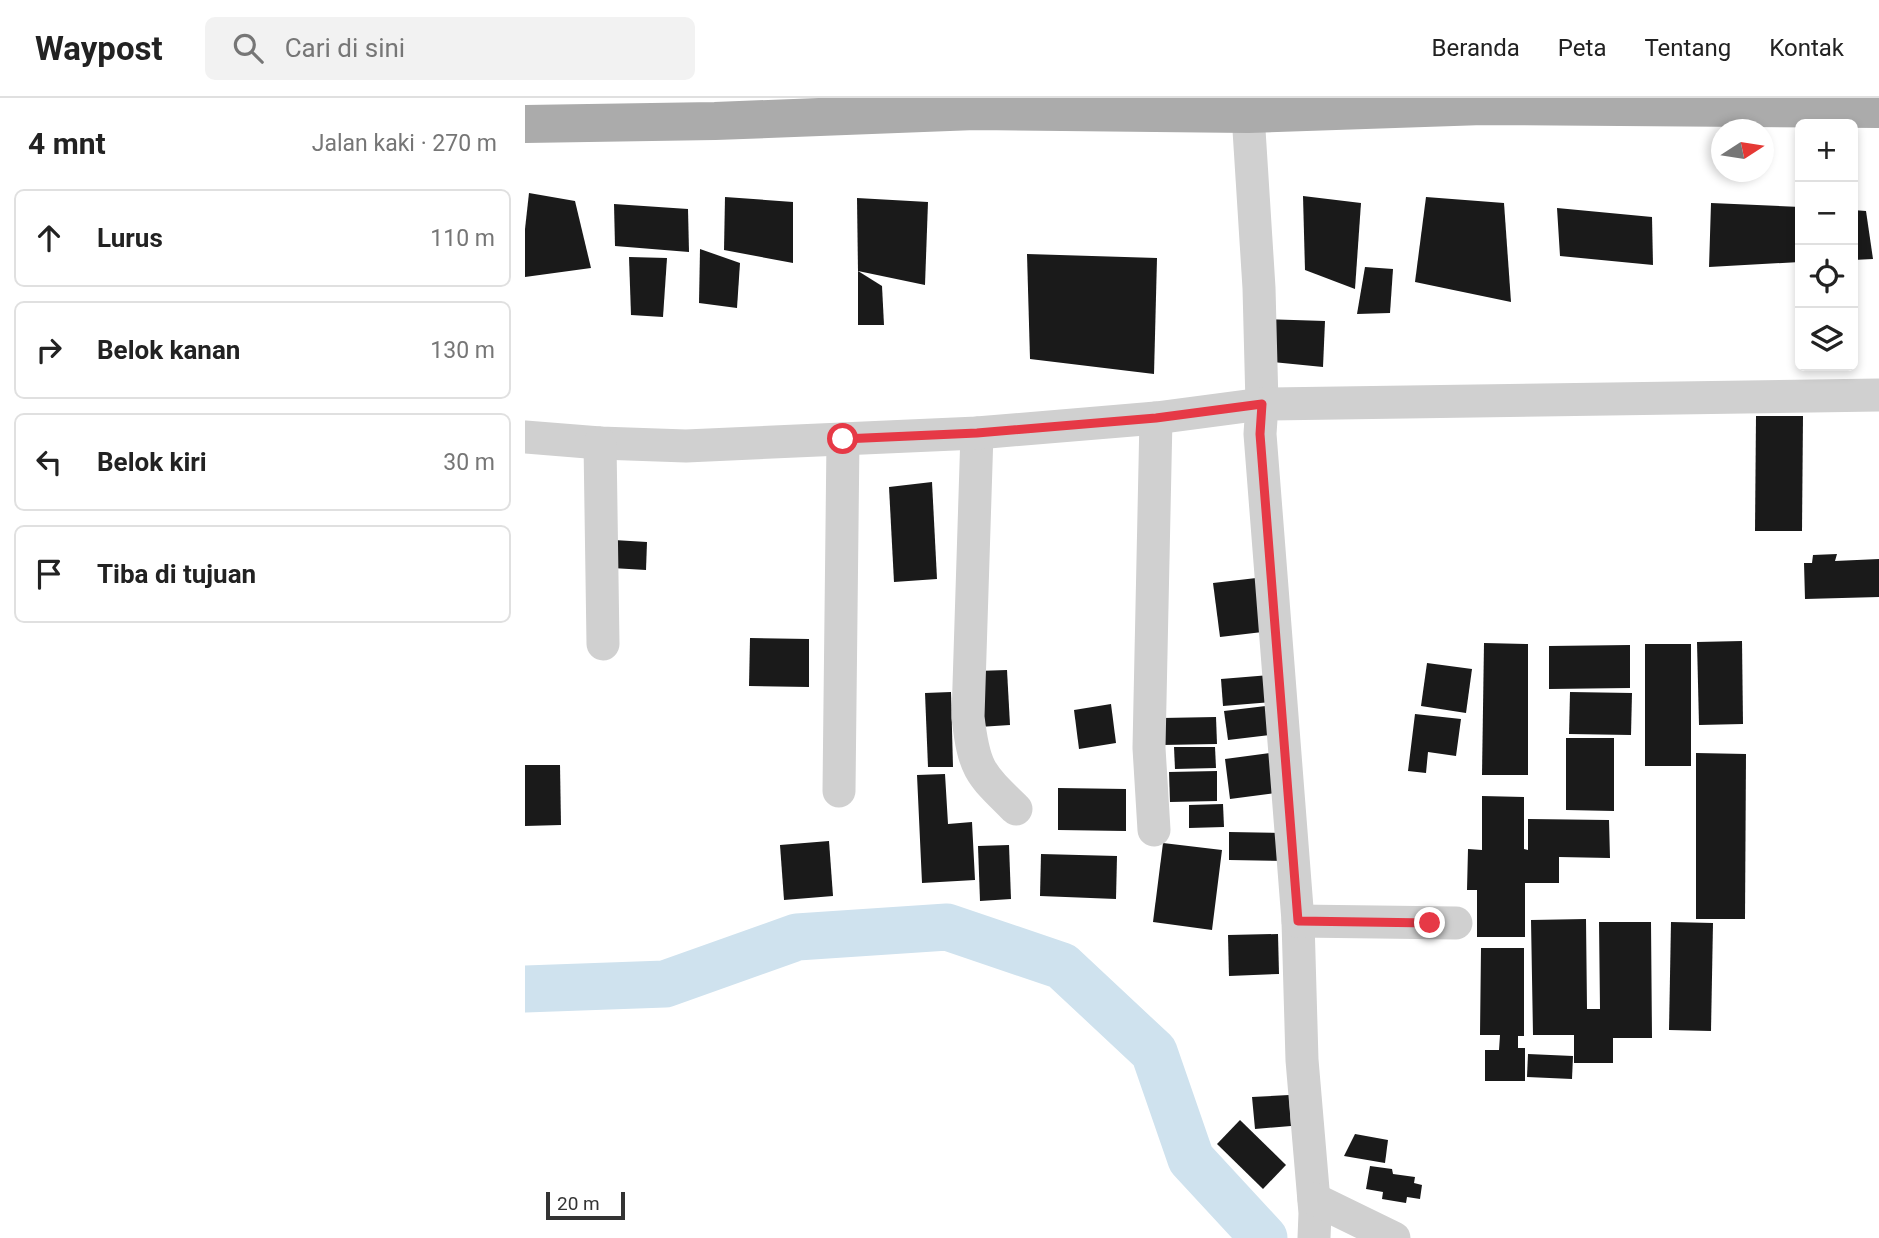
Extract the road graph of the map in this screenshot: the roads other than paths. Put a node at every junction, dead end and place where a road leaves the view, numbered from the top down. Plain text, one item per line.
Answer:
1 (1245, 106) edge
2 (1879, 109) edge
3 (525, 124) edge
4 (1879, 395) edge
5 (1262, 404) junction
6 (1156, 418) junction
7 (977, 433) junction
8 (525, 437) edge
9 (843, 439) junction
10 (600, 443) junction
11 (603, 644) dead end
12 (839, 791) dead end
13 (1016, 809) dead end
14 (1154, 830) dead end
15 (1298, 921) junction
16 (1456, 923) dead end
17 (1314, 1216) edge
18 (1394, 1238) edge

1 - 2 main road
1 - 3 main road
1 - 5 street
4 - 5 street
5 - 6 street
5 - 15 street
6 - 7 street
6 - 14 street
7 - 9 street
7 - 13 street
8 - 10 street
9 - 10 street
9 - 12 street
10 - 11 street
15 - 16 street
15 - 17 street
17 - 18 street

